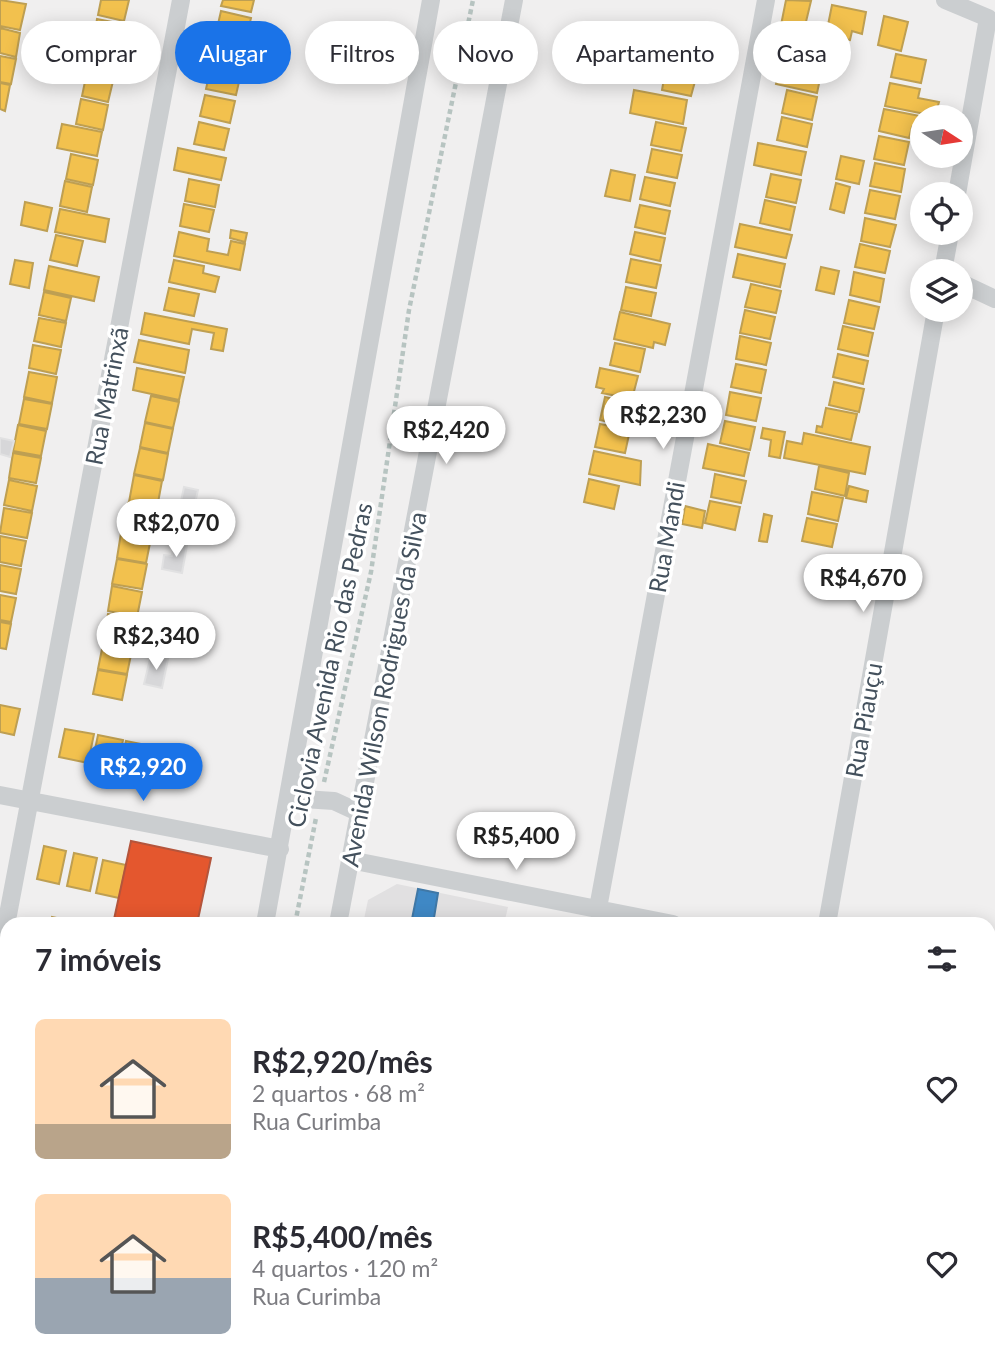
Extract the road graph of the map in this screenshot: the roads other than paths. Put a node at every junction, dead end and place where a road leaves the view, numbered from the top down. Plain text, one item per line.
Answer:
1 (181, 0) edge
2 (431, 0) edge
3 (514, 0) edge
4 (766, 0) edge
5 (945, 0) edge
6 (959, 182) edge
7 (973, 289) edge
8 (995, 299) edge
9 (934, 322) edge
10 (0, 795) edge
11 (288, 798) junction
12 (29, 801) junction
13 (360, 813) junction
14 (279, 849) junction
15 (350, 860) junction
16 (598, 908) junction
17 (7, 917) edge
18 (266, 917) edge
19 (339, 917) edge
20 (640, 917) edge
21 (828, 917) edge

1 - 12 street, Rua Matrinxã
2 - 11 street
3 - 13 street, Avenida Wilson Rodrigues da Silva
4 - 16 street, Rua Mandi
5 - 6 street
7 - 8 street
9 - 21 street, Rua Piauçu
10 - 12 street
11 - 13 street
11 - 14 street
12 - 14 street
12 - 17 street, Rua Matrinxã
13 - 15 street, Avenida Wilson Rodrigues da Silva
14 - 18 street
15 - 16 street
15 - 19 street, Avenida Wilson Rodrigues da Silva
16 - 20 street

